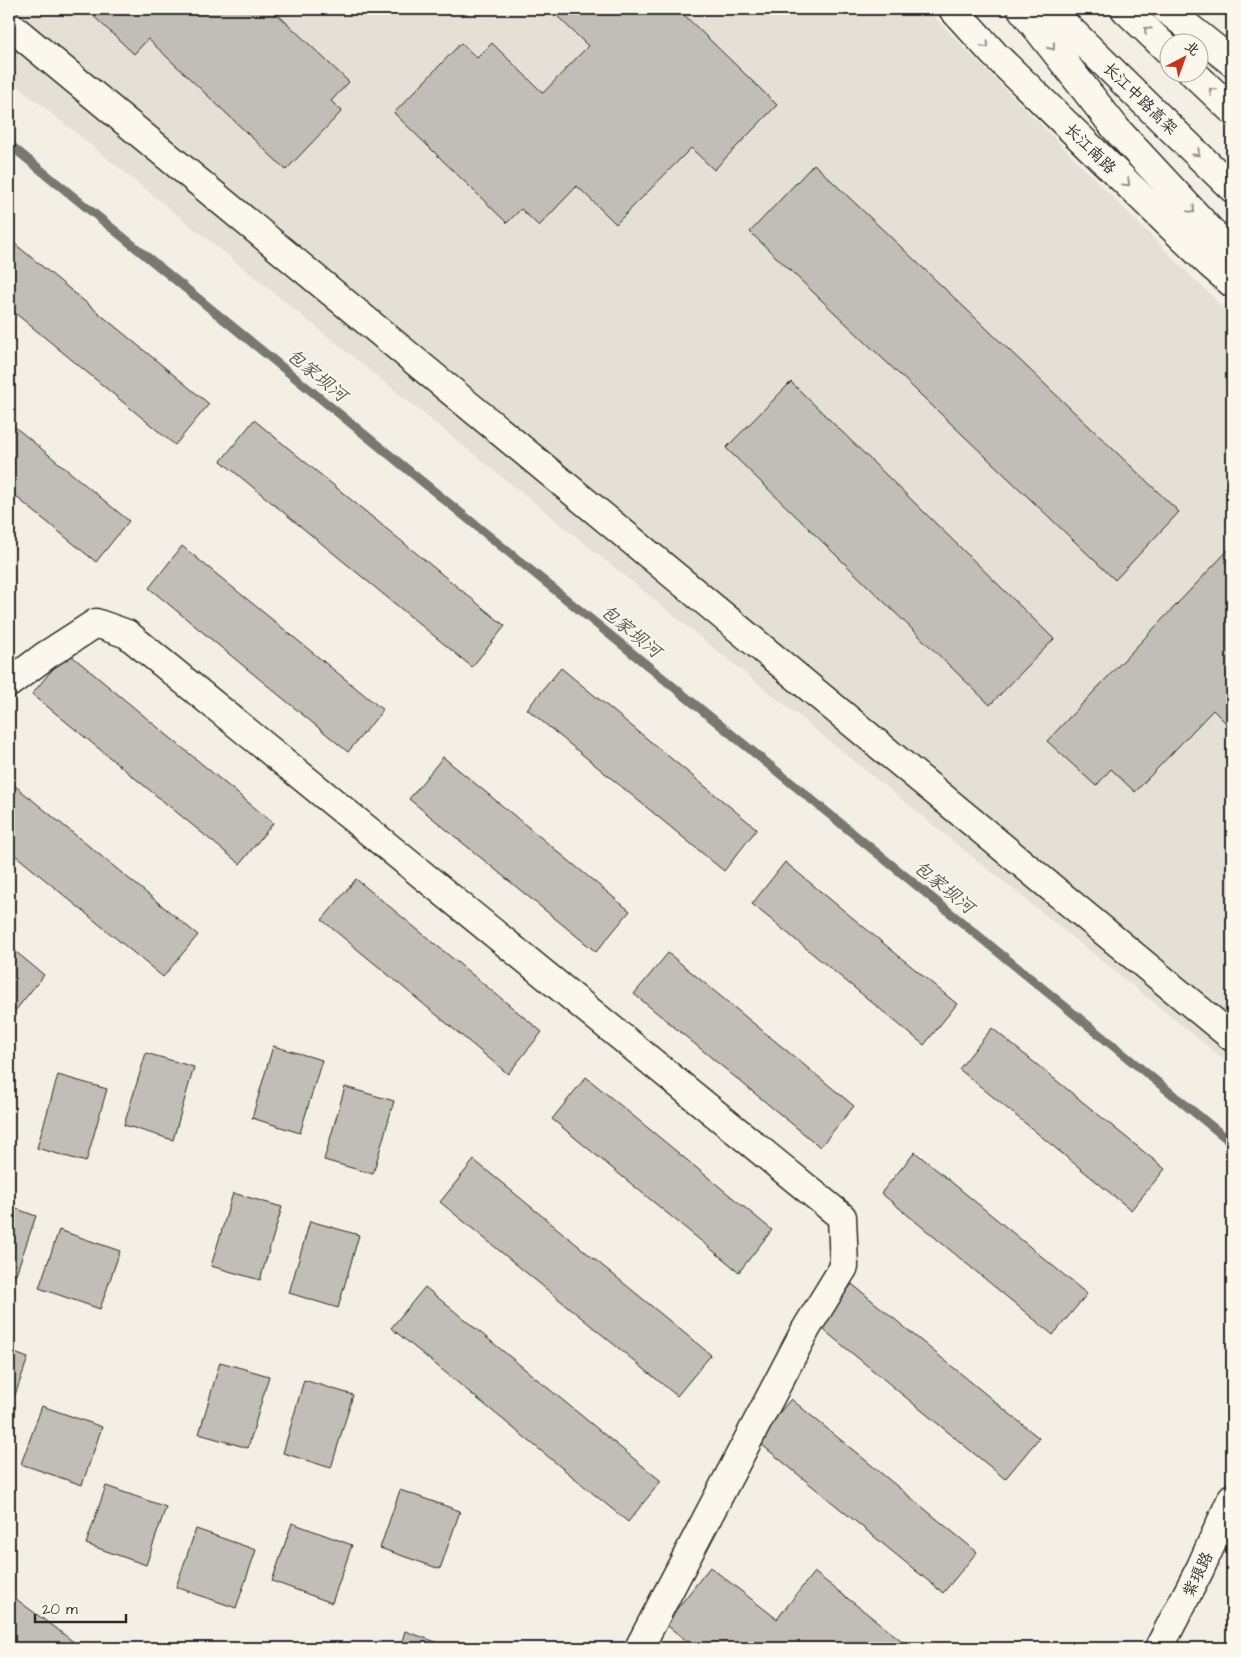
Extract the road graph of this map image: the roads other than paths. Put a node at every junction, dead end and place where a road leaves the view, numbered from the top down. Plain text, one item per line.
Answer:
1 (953, 9) edge
2 (1022, 9) edge
3 (1049, 9) edge
4 (1125, 9) edge
5 (1166, 9) edge
6 (9, 25) edge
7 (1158, 40) edge
8 (1232, 62) edge
9 (1203, 82) edge
10 (1232, 110) edge
11 (1232, 188) edge
12 (1232, 254) edge
13 (1232, 283) edge
14 (9, 683) edge
15 (1232, 1037) edge
16 (1232, 1498) edge
17 (639, 1648) edge
18 (1159, 1648) edge

1 -> 13 main road, 长江南路
2 -> 12 main road
3 -> 11 main road, 长江中路高架
7 -> 4 main road
5 - 8 main road
6 - 15 main road
10 -> 9 main road
14 - 17 main road
16 - 18 main road, 紫琅路

